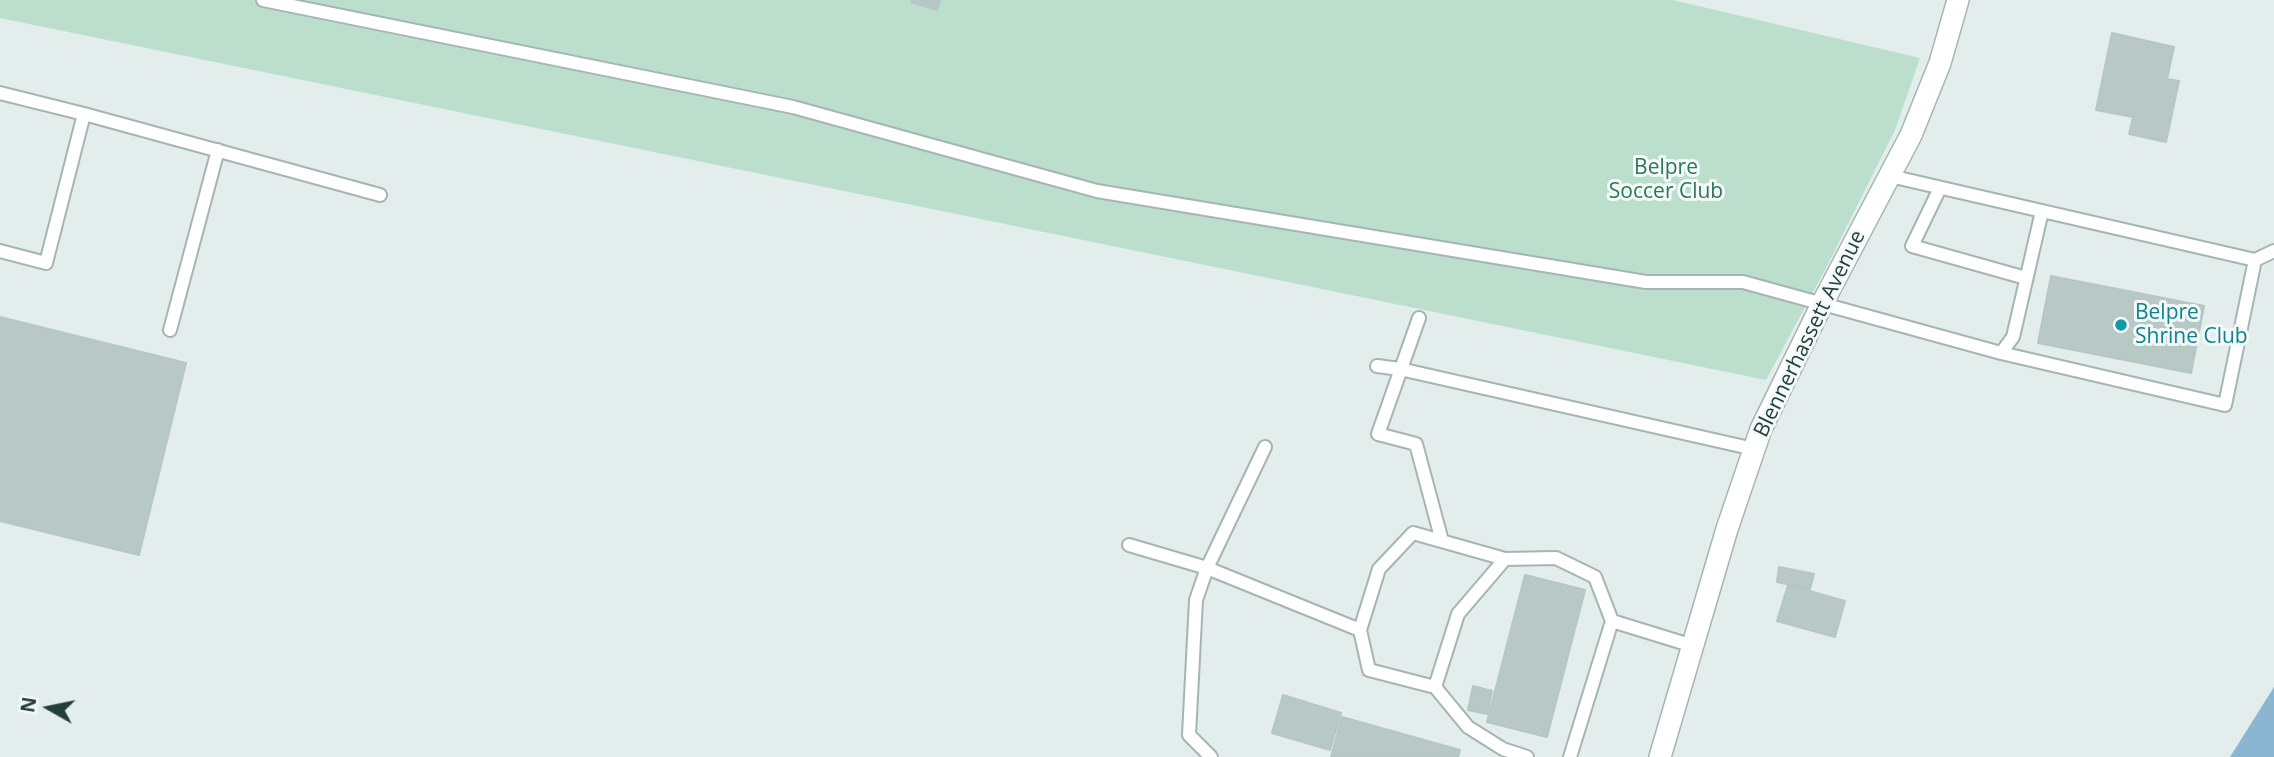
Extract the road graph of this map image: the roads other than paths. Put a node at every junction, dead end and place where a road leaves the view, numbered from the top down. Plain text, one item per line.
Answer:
1 (263, 0) edge
2 (1958, 0) edge
3 (0, 93) edge
4 (84, 114) junction
5 (218, 150) junction
6 (1890, 176) junction
7 (1940, 188) junction
8 (380, 195) dead end
9 (2042, 211) junction
10 (0, 251) edge
11 (2274, 251) edge
12 (2255, 260) junction
13 (2026, 278) junction
14 (1822, 304) junction
15 (1419, 318) dead end
16 (170, 330) dead end
17 (2001, 354) junction
18 (1377, 366) dead end
19 (1399, 369) junction
20 (1265, 447) dead end
21 (1754, 449) junction
22 (1442, 541) junction
23 (1129, 545) dead end
24 (1505, 559) junction
25 (1208, 568) junction
26 (1612, 621) junction
27 (1360, 630) junction
28 (1693, 646) junction
29 (1435, 687) junction
30 (1211, 757) edge
31 (1527, 757) edge
32 (1570, 757) edge
33 (1660, 757) edge

1 - 14 lane
2 - 6 street, Blennerhassett Avenue
3 - 4 lane
4 - 5 lane
4 - 10 lane
5 - 8 lane
5 - 16 lane
6 - 7 lane
6 - 14 street, Blennerhassett Avenue
7 - 9 lane
7 - 13 lane
9 - 12 lane
9 - 13 lane
11 - 12 lane
12 - 17 lane
13 - 17 lane
14 - 17 lane
14 - 21 street, Blennerhassett Avenue
15 - 19 lane
18 - 19 lane
19 - 21 lane
19 - 22 lane
20 - 25 lane
21 - 28 street, Blennerhassett Avenue
22 - 24 lane
22 - 27 lane
23 - 25 lane
24 - 26 lane
24 - 29 lane
25 - 27 lane
25 - 30 lane
26 - 28 lane
26 - 32 lane
27 - 29 lane
28 - 33 street, Blennerhassett Avenue
29 - 31 lane

